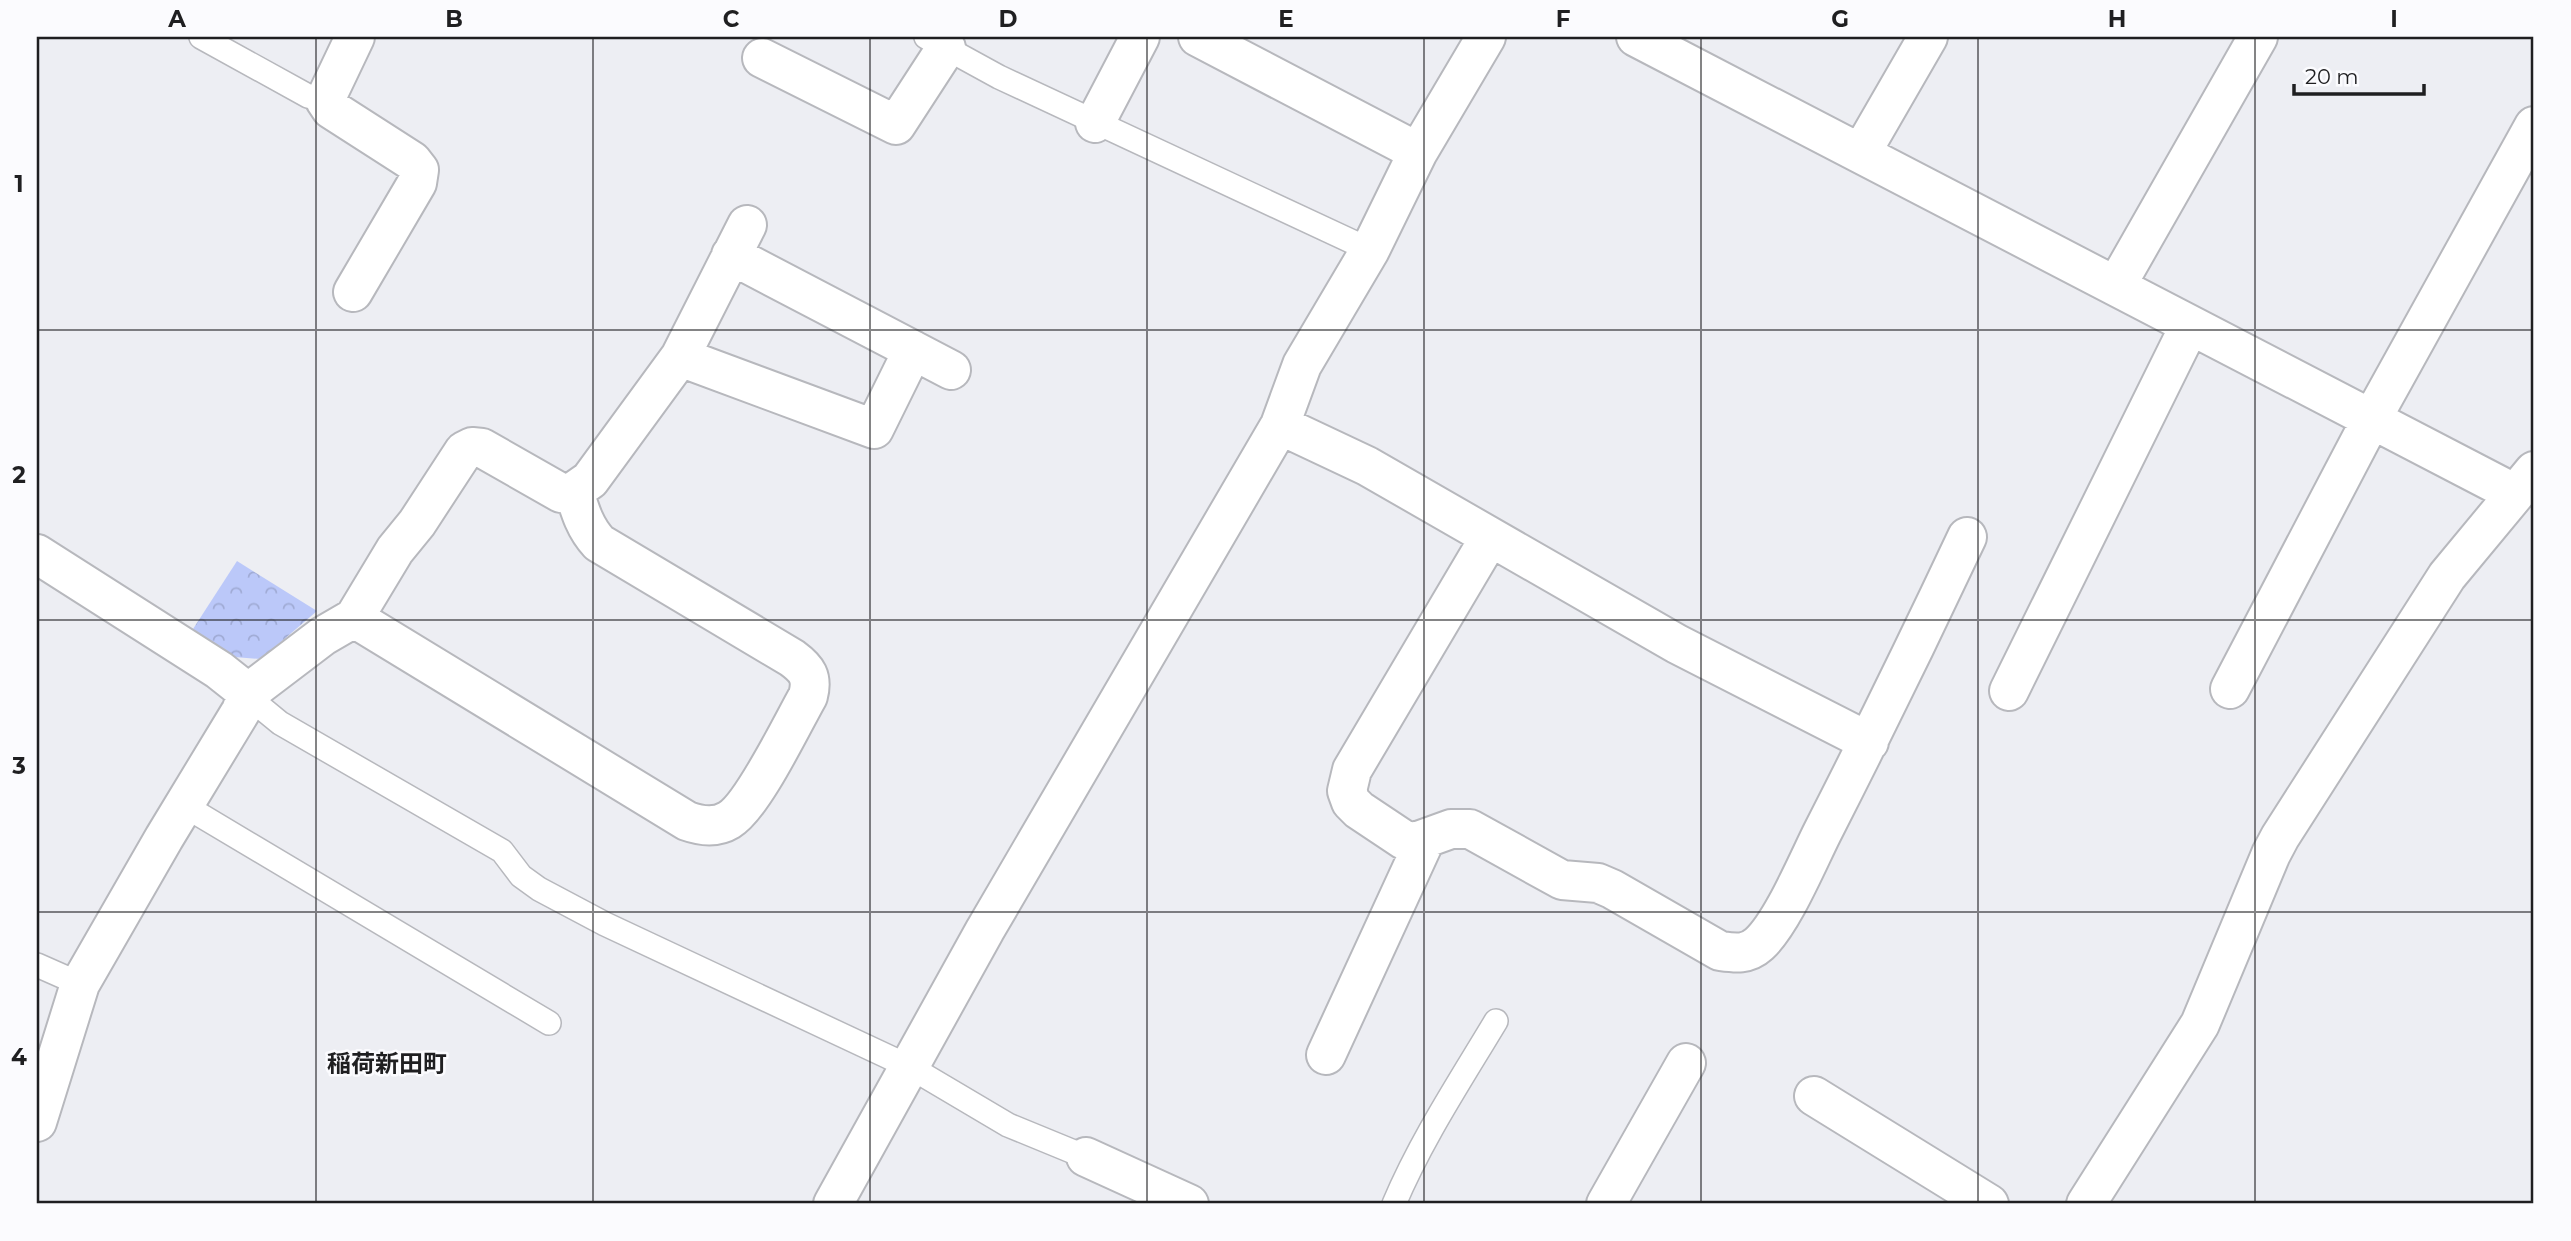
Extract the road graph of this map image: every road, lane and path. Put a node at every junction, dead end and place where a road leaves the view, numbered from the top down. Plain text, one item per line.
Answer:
1 (201, 37) edge
2 (355, 37) edge
3 (1140, 37) edge
4 (1198, 37) edge
5 (1486, 37) edge
6 (1636, 37) edge
7 (1928, 37) edge
8 (2259, 37) edge
9 (936, 42) edge
10 (762, 58) dead end
11 (324, 100) junction
12 (1095, 123) junction
13 (2534, 126) edge
14 (1418, 152) junction
15 (1861, 153) junction
16 (1370, 250) junction
17 (2116, 286) junction
18 (354, 292) dead end
19 (2190, 325) junction
20 (913, 350) junction
21 (680, 357) junction
22 (951, 370) dead end
23 (2371, 421) junction
24 (1280, 425) junction
25 (2524, 484) edge
26 (574, 491) junction
27 (1490, 537) junction
28 (1967, 537) dead end
29 (37, 554) edge
30 (354, 618) junction
31 (2230, 689) dead end
32 (2009, 691) dead end
33 (248, 693) junction
34 (1869, 742) junction
35 (185, 806) junction
36 (1425, 840) junction
37 (37, 965) edge
38 (80, 984) junction
39 (1496, 1021) dead end
40 (549, 1023) dead end
41 (1326, 1055) dead end
42 (1686, 1063) dead end
43 (910, 1067) junction
44 (1814, 1096) dead end
45 (37, 1122) edge
46 (1086, 1157) joint
47 (833, 1204) edge
48 (1189, 1204) edge
49 (1394, 1204) edge
50 (1606, 1204) edge
51 (1989, 1204) edge
52 (2086, 1204) edge

1 - 11 lane
2 - 11 street
3 - 12 street
4 - 14 street
5 - 14 street
6 - 15 street
7 - 15 street
8 - 17 street
9 - 10 street
9 - 12 lane
11 - 18 street
12 - 16 lane
13 - 23 street
14 - 16 street
15 - 17 street
16 - 24 street
17 - 19 street
19 - 23 street
19 - 32 street
20 - 21 street
20 - 21 street
20 - 22 street
21 - 26 street
23 - 25 street
23 - 31 street
24 - 27 street
24 - 43 street
25 - 52 street
26 - 30 street
26 - 30 street
27 - 34 street
27 - 36 street
28 - 34 street
29 - 33 street
30 - 33 street
33 - 35 street
33 - 43 lane
34 - 36 street
35 - 38 street
35 - 40 lane
36 - 41 street
37 - 38 lane
38 - 45 street
39 - 49 lane
42 - 50 street
43 - 46 lane
43 - 47 street
44 - 51 street
46 - 48 street

